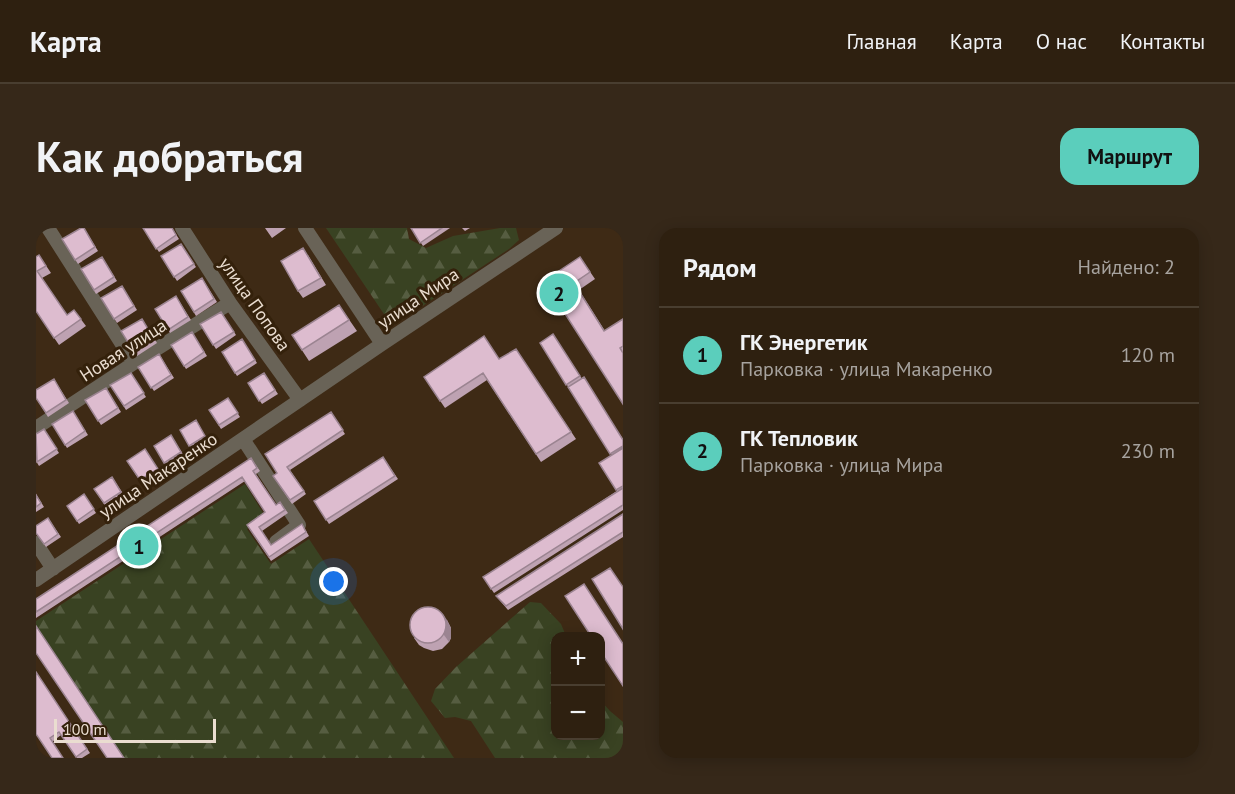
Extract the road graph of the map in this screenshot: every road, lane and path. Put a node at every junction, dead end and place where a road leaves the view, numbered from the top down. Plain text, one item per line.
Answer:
1 (48, 228) edge
2 (182, 228) edge
3 (304, 228) edge
4 (556, 228) edge
5 (230, 303) junction
6 (382, 344) junction
7 (134, 363) junction
8 (300, 400) junction
9 (36, 428) edge
10 (243, 439) junction
11 (276, 542) edge
12 (36, 543) edge
13 (53, 569) junction
14 (36, 580) edge

1 - 7 street
2 - 5 street, улица Попова
3 - 6 street
4 - 6 street, улица Мира
5 - 7 street, Новая улица
5 - 8 street, улица Попова
6 - 8 street, улица Мира
7 - 9 street, Новая улица
8 - 10 street, улица Макаренко
10 - 11 street
10 - 13 street, улица Макаренко
12 - 13 street
13 - 14 street, улица Макаренко

